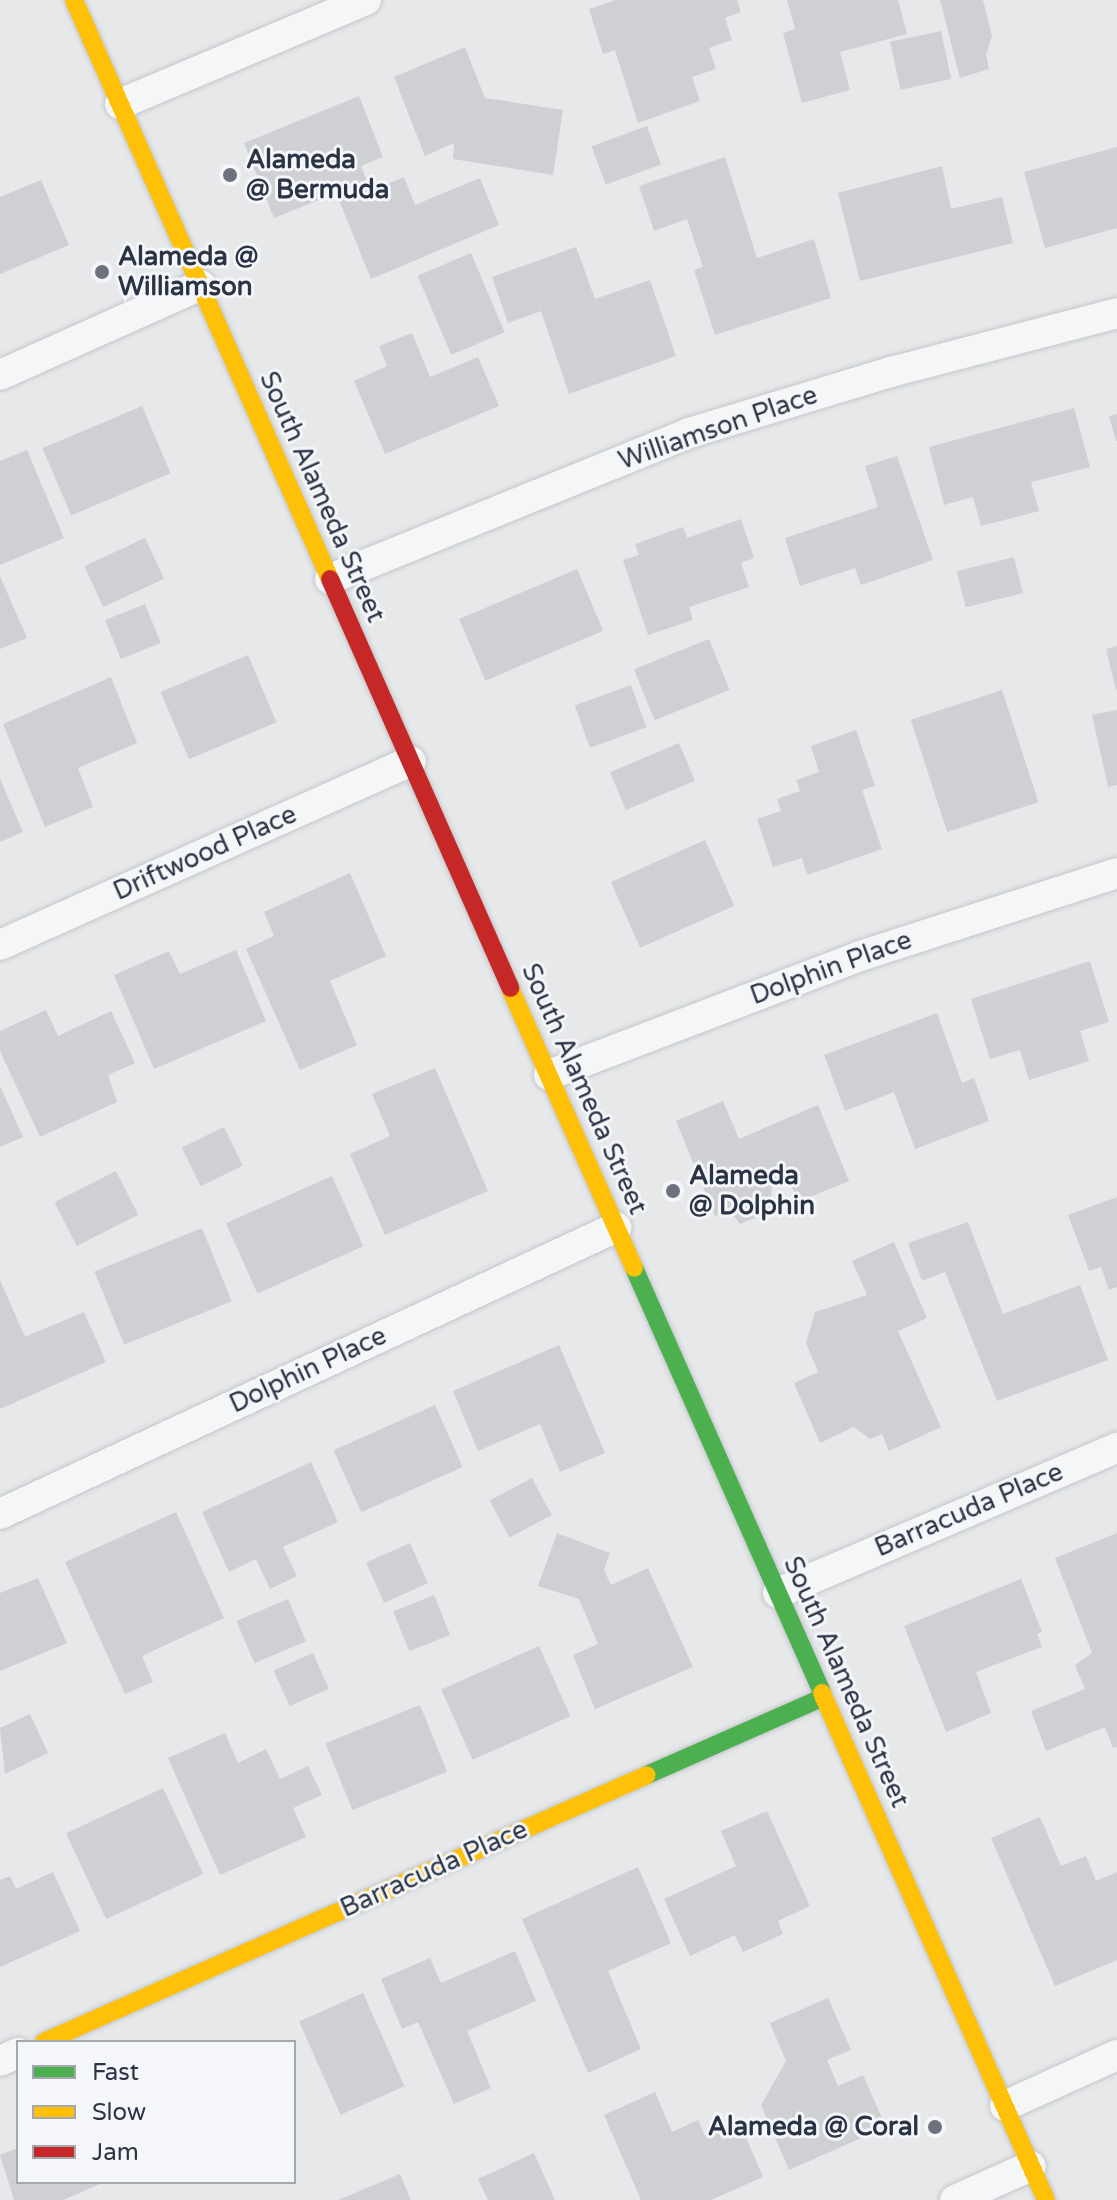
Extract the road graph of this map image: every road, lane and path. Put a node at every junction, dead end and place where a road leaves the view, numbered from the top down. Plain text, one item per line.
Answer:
1 (74, 0) edge
2 (366, 0) edge
3 (120, 104) junction
4 (201, 285) junction
5 (1117, 313) edge
6 (0, 375) edge
7 (330, 579) junction
8 (411, 761) junction
9 (1117, 873) edge
10 (0, 945) edge
11 (549, 1075) junction
12 (617, 1227) junction
13 (1117, 1448) edge
14 (0, 1514) edge
15 (778, 1593) junction
16 (824, 1697) junction
17 (49, 2040) edge
18 (1117, 2055) edge
19 (1005, 2106) junction
20 (1031, 2166) junction
21 (955, 2200) edge
22 (1046, 2200) edge

1 - 3 main road, South Alameda Street
2 - 3 street
3 - 4 main road, South Alameda Street
4 - 6 street
4 - 7 main road, South Alameda Street
5 - 7 street, Williamson Place
7 - 8 main road, South Alameda Street
8 - 10 street, Driftwood Place
8 - 11 main road, South Alameda Street
9 - 11 street, Dolphin Place
11 - 12 main road, South Alameda Street
12 - 14 street, Dolphin Place
12 - 15 main road, South Alameda Street
13 - 15 street, Barracuda Place
15 - 16 main road, South Alameda Street
16 - 17 main road, Barracuda Place
16 - 19 main road, South Alameda Street
18 - 19 street
19 - 20 main road, South Alameda Street
20 - 21 street
20 - 22 main road, South Alameda Street

